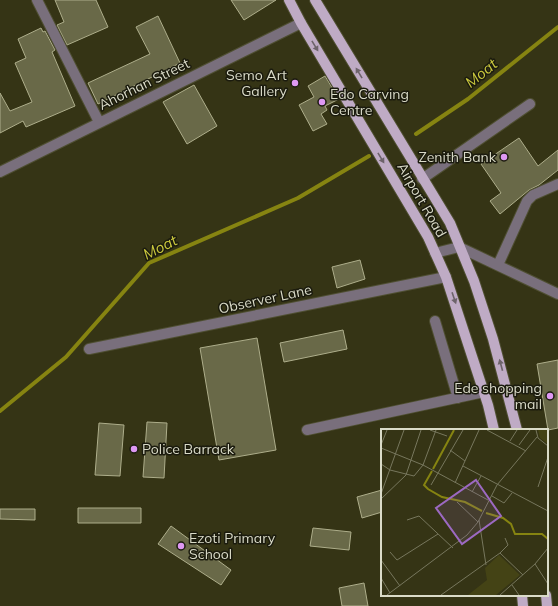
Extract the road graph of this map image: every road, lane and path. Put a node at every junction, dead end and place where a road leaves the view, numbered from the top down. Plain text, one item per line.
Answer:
1 (37, 0) edge
2 (290, 0) edge
3 (315, 0) edge
4 (301, 22) junction
5 (530, 104) dead end
6 (99, 122) junction
7 (0, 172) edge
8 (422, 179) junction
9 (558, 184) edge
10 (459, 247) junction
11 (435, 253) junction
12 (498, 265) junction
13 (446, 276) junction
14 (558, 294) edge
15 (435, 321) dead end
16 (88, 349) dead end
17 (484, 392) junction
18 (458, 398) junction
19 (494, 429) edge
20 (517, 429) edge
21 (307, 430) dead end
22 (522, 596) edge
23 (546, 596) edge
24 (523, 606) edge
25 (547, 606) edge

1 - 6 street
2 - 4 main road, Airport Road
8 -> 3 main road, Airport Road
4 - 6 street, Ahorhan Street
4 -> 11 main road, Airport Road
5 - 8 street
6 - 7 street, Ahorhan Street
8 - 10 main road, Airport Road
9 - 12 street
10 - 11 street
10 - 12 street
20 -> 10 main road, Airport Road
11 - 13 main road, Airport Road
12 - 14 street
13 - 16 street, Observer Lane
13 -> 17 main road, Airport Road
15 - 18 street
17 - 18 street
17 - 19 main road, Airport Road
18 - 21 street
22 - 24 main road
23 - 25 main road

